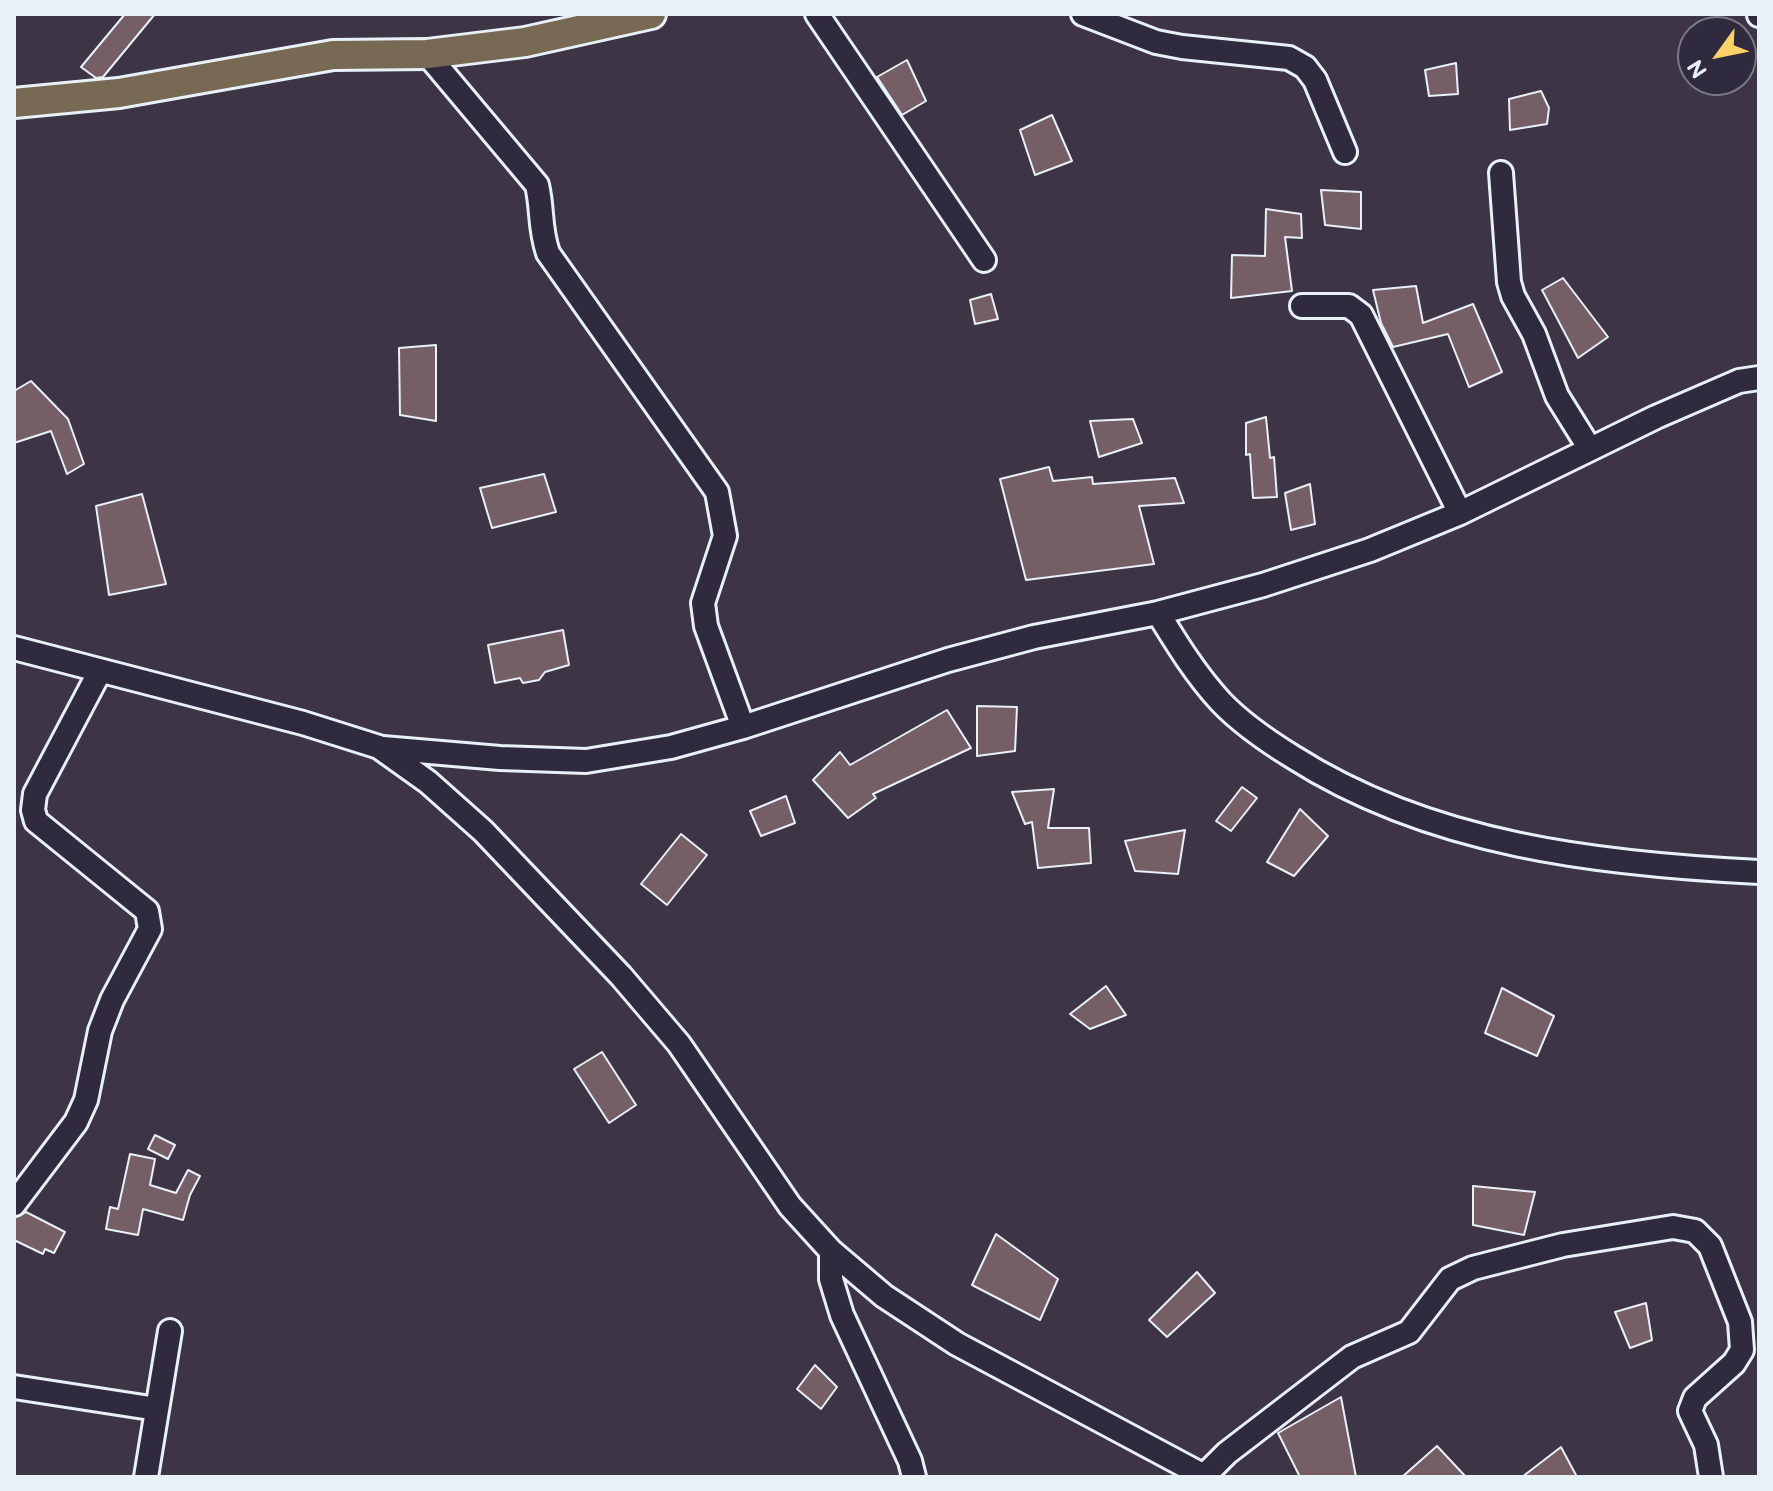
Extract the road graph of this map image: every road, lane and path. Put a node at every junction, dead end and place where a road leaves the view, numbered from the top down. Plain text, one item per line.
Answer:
1 (651, 14) edge
2 (817, 14) edge
3 (1083, 14) edge
4 (427, 54) junction
5 (14, 103) edge
6 (1345, 152) dead end
7 (1501, 173) dead end
8 (984, 260) dead end
9 (1302, 306) dead end
10 (1759, 378) edge
11 (1590, 449) junction
12 (1460, 513) junction
13 (1158, 613) junction
14 (14, 648) edge
15 (100, 671) junction
16 (743, 727) junction
17 (379, 747) junction
18 (1759, 872) edge
19 (14, 1204) edge
20 (831, 1251) junction
21 (170, 1331) dead end
22 (14, 1387) edge
23 (157, 1409) junction
24 (1205, 1476) edge
25 (146, 1477) edge
26 (914, 1477) edge
27 (1711, 1477) edge

1 - 4 main road
2 - 8 street
3 - 6 street
4 - 5 main road
4 - 16 street
7 - 11 street
9 - 12 street
10 - 11 street
11 - 12 street
12 - 13 street
13 - 16 street
13 - 18 street
14 - 15 street
15 - 17 street
15 - 19 street
16 - 17 street
17 - 20 street
20 - 24 street
20 - 26 street
21 - 23 street
22 - 23 street
23 - 25 street
24 - 27 street

